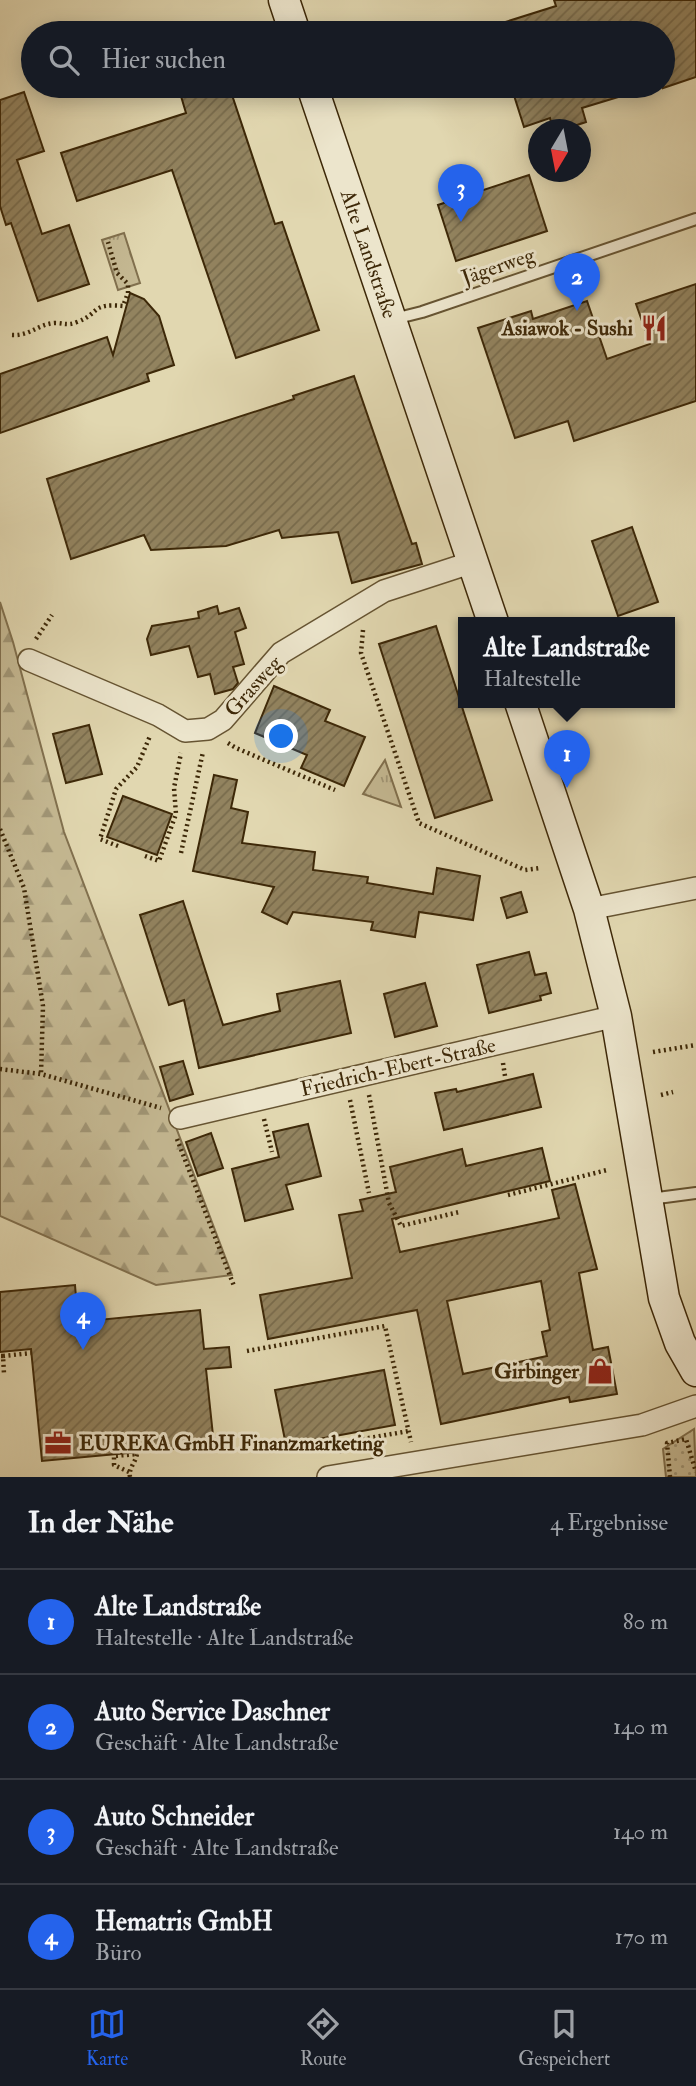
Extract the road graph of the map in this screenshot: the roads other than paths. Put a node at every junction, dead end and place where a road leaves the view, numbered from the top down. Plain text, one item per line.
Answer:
1 (284, 0) edge
2 (291, 21) edge
3 (316, 98) edge
4 (696, 219) edge
5 (391, 320) junction
6 (473, 562) junction
7 (491, 617) edge
8 (29, 654) road end
9 (522, 708) edge
10 (696, 888) edge
11 (589, 909) junction
12 (616, 1016) junction
13 (183, 1122) road end
14 (696, 1193) edge
15 (646, 1199) junction
16 (696, 1371) edge
17 (696, 1406) edge
18 (337, 1476) edge

1 - 2 main road
3 - 5 main road, Alte Landstraße
4 - 5 lane, Jägerweg
5 - 6 main road, Alte Landstraße
6 - 7 main road, Alte Landstraße
6 - 8 street, Grasweg
9 - 11 main road
10 - 11 street
11 - 12 main road
12 - 13 street, Friedrich-Ebert-Straße
12 - 15 main road
14 - 15 lane
15 - 16 main road
17 - 18 street

